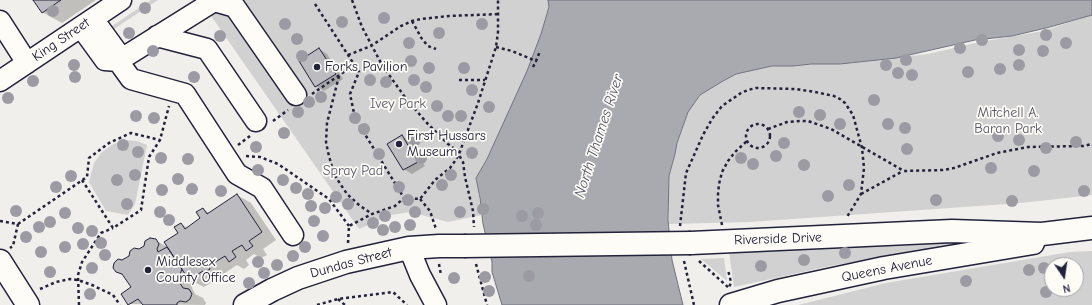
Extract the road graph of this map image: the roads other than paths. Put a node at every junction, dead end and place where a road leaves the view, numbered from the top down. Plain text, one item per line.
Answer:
1 (122, 0) edge
2 (0, 21) edge
3 (87, 23) junction
4 (158, 36) junction
5 (118, 61) junction
6 (28, 63) junction
7 (0, 81) edge
8 (296, 95) dead end
9 (256, 121) dead end
10 (1092, 228) edge
11 (1042, 234) junction
12 (292, 235) dead end
13 (464, 246) joint
14 (408, 248) junction
15 (4, 255) edge
16 (26, 301) edge
17 (245, 305) edge
18 (436, 305) edge
19 (731, 305) edge

1 - 3 street, King Street
2 - 6 street
3 - 5 street
3 - 6 street, King Street
4 - 5 street
4 - 8 street
4 - 9 street
5 - 12 street
6 - 7 street, King Street
10 - 11 main road, Riverside Drive
11 - 13 main road, Riverside Drive, bridge
11 - 19 main road, Queens Avenue
13 - 14 main road, Dundas Street
14 - 17 main road, Dundas Street
14 - 18 street
15 - 16 main road

